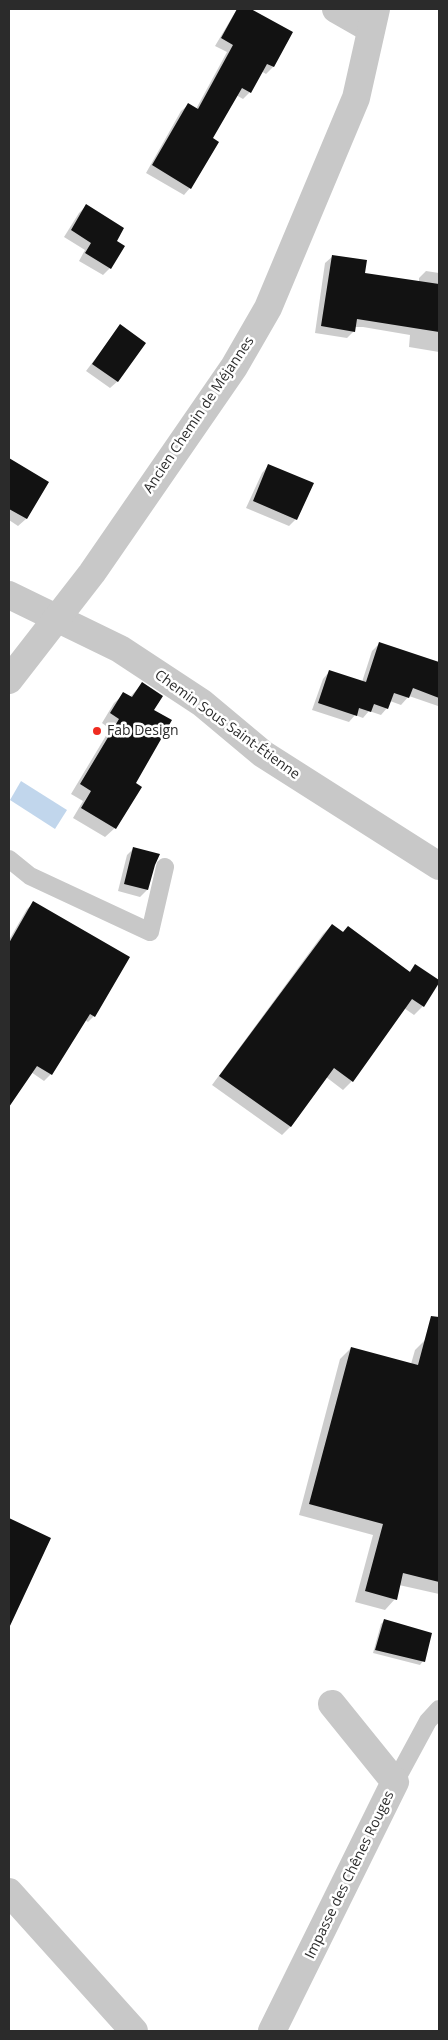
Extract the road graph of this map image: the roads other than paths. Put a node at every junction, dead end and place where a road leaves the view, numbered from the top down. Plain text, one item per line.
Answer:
1 (336, 9) edge
2 (373, 19) edge
3 (9, 595) edge
4 (56, 617) junction
5 (9, 680) edge
6 (9, 859) edge
7 (439, 866) edge
8 (165, 867) dead end
9 (332, 1704) dead end
10 (439, 1709) edge
11 (396, 1782) junction
12 (9, 1892) edge
13 (134, 2031) edge
14 (272, 2031) edge

1 - 2 street
2 - 4 street, Ancien Chemin de Méjannes
3 - 4 street, Chemin Sous Saint-Étienne
4 - 5 street, Ancien Chemin de Méjannes
4 - 7 street, Chemin Sous Saint-Étienne
6 - 8 lane
9 - 11 street, Impasse des Chênes Rouges
10 - 11 lane
11 - 14 street, Impasse des Chênes Rouges
12 - 13 street

